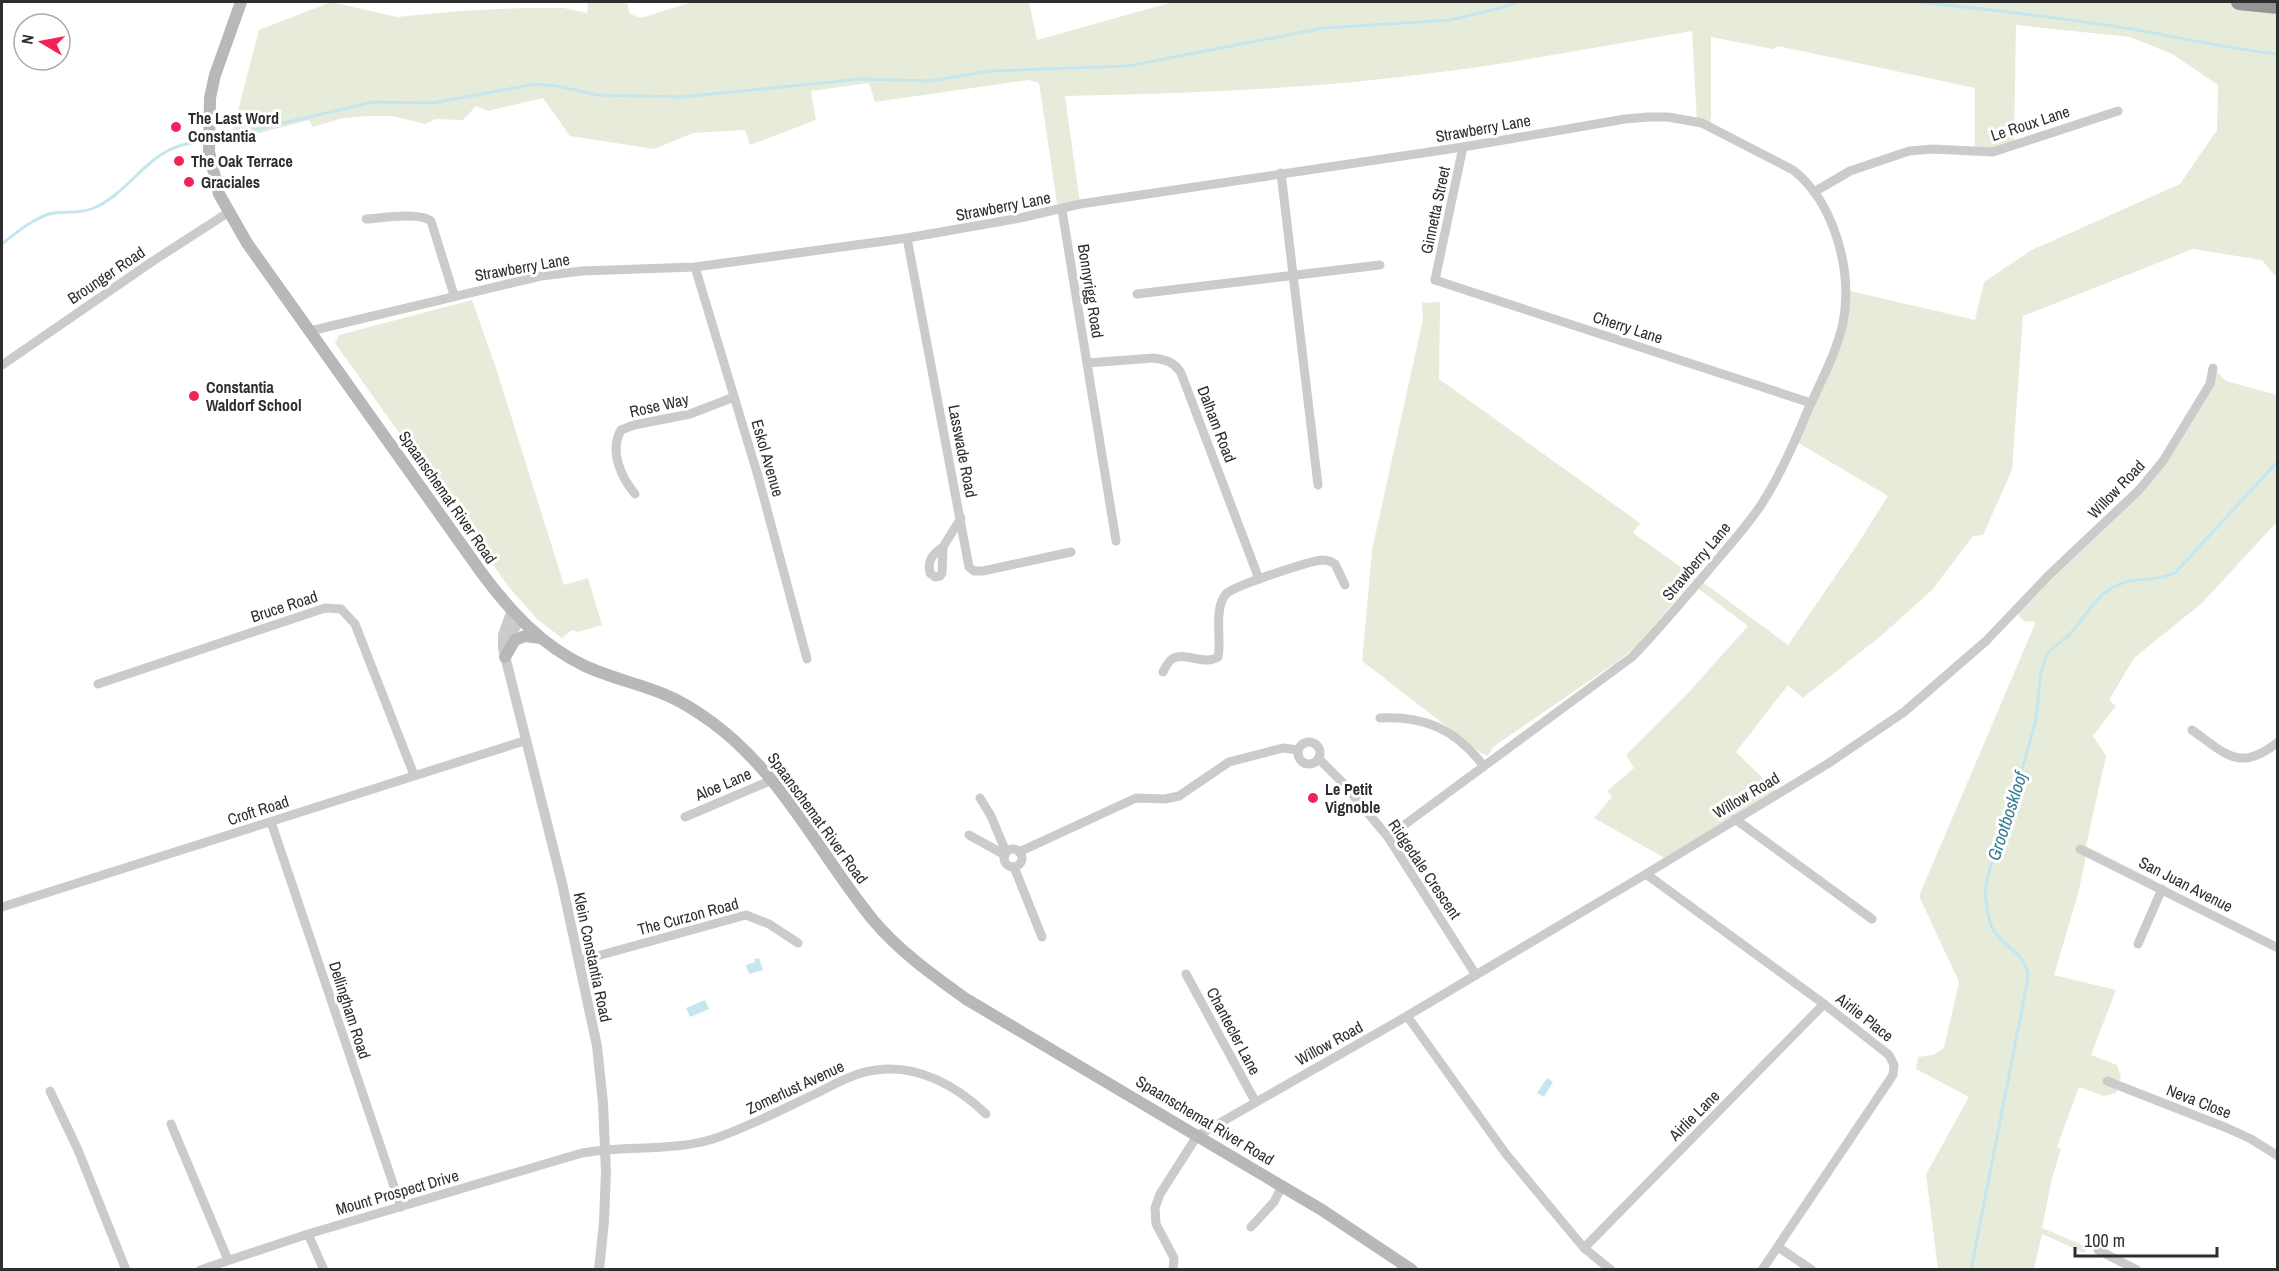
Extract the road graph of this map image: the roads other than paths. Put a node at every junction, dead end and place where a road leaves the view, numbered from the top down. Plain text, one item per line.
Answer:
1 (241, 2) edge
2 (2239, 2) edge
3 (2277, 6) edge
4 (2118, 111) dead end
5 (1463, 147) junction
6 (1281, 173) junction
7 (1814, 192) junction
8 (1062, 210) junction
9 (229, 212) junction
10 (366, 219) dead end
11 (907, 238) junction
12 (1380, 265) dead end
13 (695, 267) junction
14 (1293, 277) junction
15 (1435, 280) joint
16 (1137, 294) dead end
17 (454, 295) junction
18 (310, 331) junction
19 (1087, 363) junction
20 (2, 364) edge
21 (2213, 368) dead end
22 (734, 398) junction
23 (1811, 403) junction
24 (1318, 485) dead end
25 (635, 494) dead end
26 (960, 518) junction
27 (1116, 541) dead end
28 (943, 547) dead end
29 (1071, 552) dead end
30 (1259, 579) junction
31 (1345, 585) dead end
32 (516, 615) junction
33 (540, 638) junction
34 (505, 657) junction
35 (807, 659) dead end
36 (1163, 672) dead end
37 (98, 684) dead end
38 (1380, 718) dead end
39 (2192, 730) dead end
40 (524, 741) junction
41 (2277, 742) edge
42 (1296, 749) junction
43 (1318, 759) junction
44 (1484, 765) junction
45 (414, 775) junction
46 (772, 780) junction
47 (981, 798) dead end
48 (685, 816) dead end
49 (1735, 819) junction
50 (271, 822) junction
51 (969, 835) dead end
52 (1389, 837) junction
53 (2080, 849) dead end
54 (1019, 852) junction
55 (1005, 854) junction
56 (1014, 867) junction
57 (1646, 874) junction
58 (2162, 889) junction
59 (2, 907) edge
60 (1872, 919) dead end
61 (1042, 937) dead end
62 (798, 943) dead end
63 (2138, 944) dead end
64 (2277, 948) edge
65 (579, 961) junction
66 (1186, 974) dead end
67 (1476, 975) junction
68 (1824, 1004) junction
69 (1407, 1016) junction
70 (2107, 1082) dead end
71 (50, 1091) dead end
72 (1255, 1101) junction
73 (986, 1114) dead end
74 (171, 1124) dead end
75 (1197, 1136) junction
76 (605, 1150) junction
77 (2277, 1156) edge
78 (1282, 1186) junction
79 (401, 1207) junction
80 (1251, 1227) dead end
81 (308, 1234) junction
82 (1778, 1247) junction
83 (1584, 1248) junction
84 (2098, 1250) dead end
85 (228, 1260) junction
86 (126, 1269) edge
87 (200, 1269) edge
88 (324, 1269) edge
89 (599, 1269) edge
90 (1173, 1269) edge
91 (1412, 1269) edge
92 (1611, 1269) edge
93 (1762, 1269) edge
94 (1812, 1269) edge
95 (2137, 1269) edge

1 - 9 main road, Spaanschemat River Road
2 - 3 highway
4 - 7 street, Le Roux Lane
5 - 6 street, Strawberry Lane
5 - 7 street, Strawberry Lane
5 - 15 street, Ginnetta Street
6 - 8 street, Strawberry Lane
6 - 14 street
7 - 23 street, Strawberry Lane
8 - 11 street, Strawberry Lane
8 - 19 street, Bonnyrigg Road
9 - 18 main road, Spaanschemat River Road
9 - 20 street, Brounger Road
10 - 17 street
11 - 13 street, Strawberry Lane
11 - 26 street, Lasswade Road
12 - 14 street
13 - 17 street, Strawberry Lane
13 - 22 street, Eskol Avenue
14 - 16 street
14 - 24 street
15 - 23 street, Cherry Lane
17 - 18 street, Strawberry Lane
18 - 32 main road, Spaanschemat River Road
19 - 27 street, Bonnyrigg Road
19 - 30 street, Dalham Road
21 - 49 street, Willow Road
22 - 25 street, Rose Way
22 - 35 street, Eskol Avenue
23 - 44 street, Strawberry Lane
26 - 28 street
26 - 29 street, Lasswade Road
30 - 31 street
30 - 36 street
32 - 33 main road, Spaanschemat River Road
32 - 34 street, Klein Constantia Road
33 - 34 main road
33 - 46 main road, Spaanschemat River Road
34 - 40 street, Klein Constantia Road
37 - 45 street, Bruce Road
38 - 44 street
39 - 41 street
40 - 45 street, Croft Road
40 - 65 street, Klein Constantia Road
42 - 43 street, Ridgedale Crescent
42 - 43 street, Ridgedale Crescent
42 - 54 street, Ridgedale Crescent
43 - 52 street, Ridgedale Crescent
44 - 52 street, Strawberry Lane
45 - 50 street, Croft Road
46 - 48 street, Aloe Lane
46 - 75 main road, Spaanschemat River Road
47 - 55 street
49 - 57 street, Willow Road
49 - 60 street
50 - 59 street, Croft Road
50 - 79 street, Dellingham Road
51 - 55 street
52 - 67 street, Ridgedale Crescent
53 - 58 street, San Juan Avenue
54 - 55 street, Ridgedale Crescent
54 - 56 street
55 - 56 street
56 - 61 street
57 - 67 street, Willow Road
57 - 68 street, Airlie Place
58 - 63 street
58 - 64 street, San Juan Avenue
62 - 65 street, The Curzon Road
65 - 76 street, Klein Constantia Road
66 - 72 street, Chantecler Lane
67 - 69 street, Willow Road
68 - 82 street, Airlie Place
68 - 83 street, Airlie Lane
69 - 72 street, Willow Road
69 - 83 street
70 - 77 street, Neva Close
71 - 86 street
72 - 75 street, Willow Road
73 - 76 street, Zomerlust Avenue
74 - 85 street
75 - 78 main road, Spaanschemat River Road
75 - 90 street
76 - 79 street, Mount Prospect Drive
76 - 89 street, Klein Constantia Road
78 - 80 street
78 - 91 main road, Spaanschemat River Road
79 - 81 street, Mount Prospect Drive
81 - 85 street, Mount Prospect Drive
81 - 88 street
82 - 93 street, Airlie Place
82 - 94 street
83 - 92 street
84 - 95 street
85 - 87 street, Mount Prospect Drive

